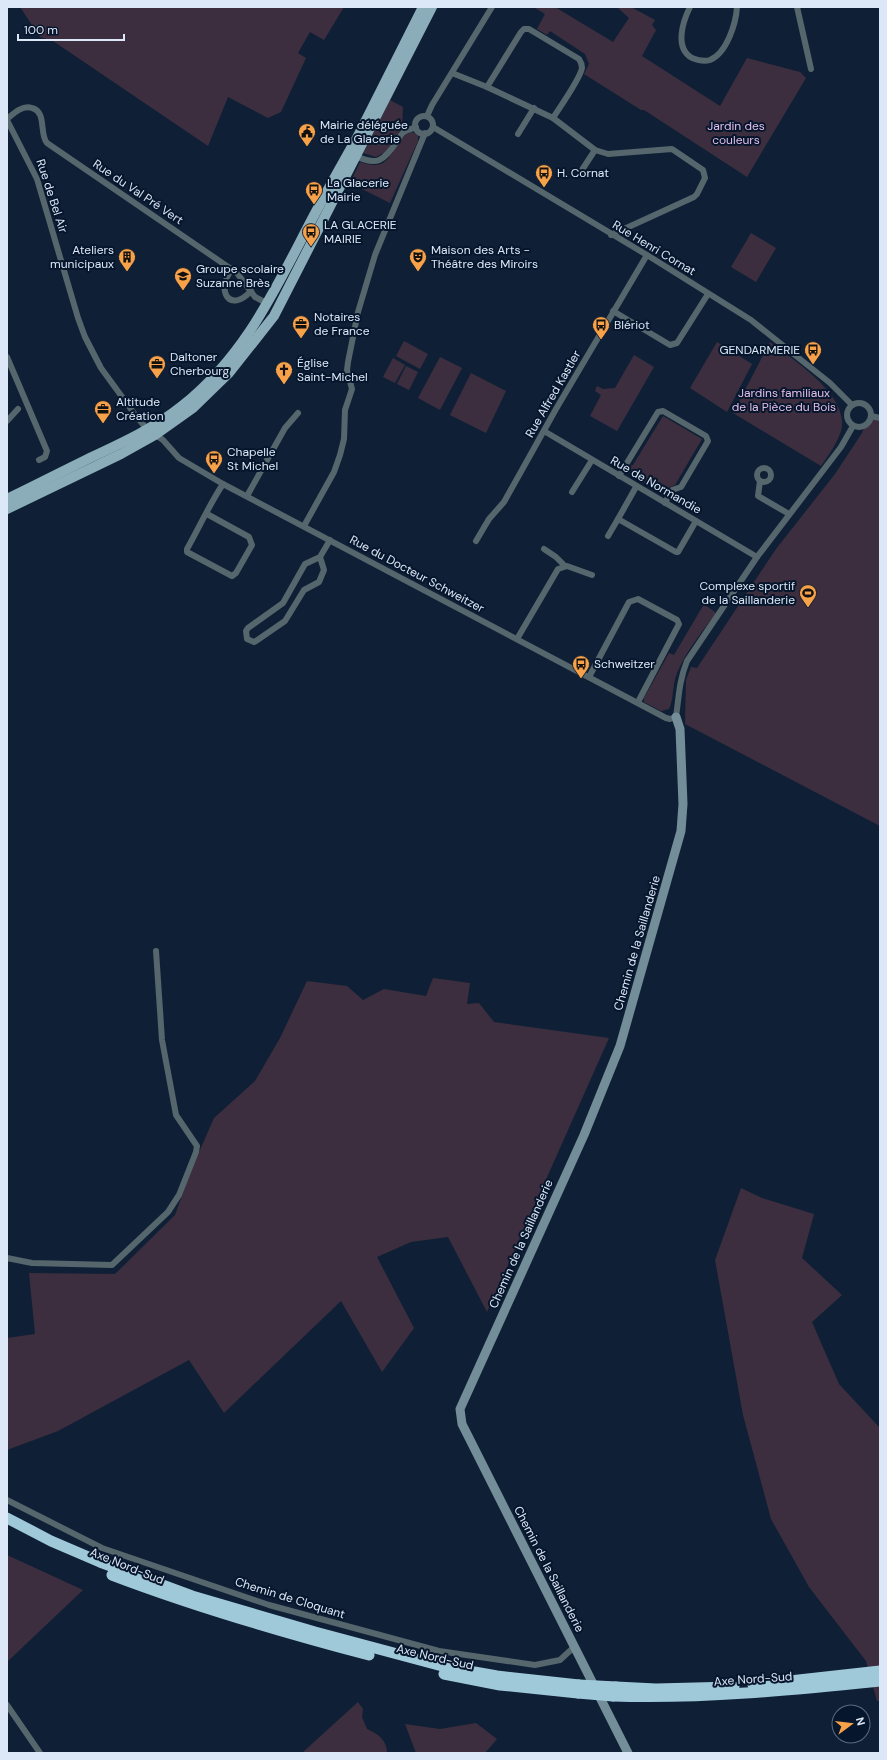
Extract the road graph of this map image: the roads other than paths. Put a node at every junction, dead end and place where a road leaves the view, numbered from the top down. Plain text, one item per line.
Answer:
1 (423, 7) edge
2 (432, 7) edge
3 (492, 7) edge
4 (690, 7) edge
5 (737, 7) edge
6 (797, 7) edge
7 (811, 69) dead end
8 (452, 73) junction
9 (487, 87) junction
10 (534, 108) junction
11 (427, 116) junction
12 (553, 118) junction
13 (7, 119) edge
14 (416, 127) junction
15 (433, 127) junction
16 (425, 133) junction
17 (518, 134) dead end
18 (595, 150) junction
19 (353, 154) junction
20 (580, 173) dead end
21 (612, 235) junction
22 (647, 256) junction
23 (232, 269) junction
24 (251, 291) junction
25 (708, 294) junction
26 (268, 304) junction
27 (613, 311) junction
28 (7, 357) edge
29 (852, 404) junction
30 (18, 409) dead end
31 (298, 414) dead end
32 (871, 416) junction
33 (880, 418) edge
34 (7, 421) edge
35 (853, 426) junction
36 (151, 432) junction
37 (544, 432) junction
38 (39, 460) dead end
39 (592, 460) junction
40 (619, 476) junction
41 (760, 481) dead end
42 (223, 484) junction
43 (636, 487) junction
44 (572, 492) dead end
45 (247, 496) junction
46 (7, 499) edge
47 (665, 503) junction
48 (7, 509) edge
49 (206, 514) junction
50 (789, 514) junction
51 (618, 519) junction
52 (696, 521) junction
53 (304, 526) junction
54 (608, 536) dead end
55 (330, 540) junction
56 (476, 541) dead end
57 (544, 549) dead end
58 (757, 557) junction
59 (320, 558) junction
60 (565, 566) junction
61 (592, 575) dead end
62 (517, 639) junction
63 (590, 677) junction
64 (638, 702) junction
65 (676, 717) junction
66 (156, 951) dead end
67 (7, 1258) edge
68 (7, 1500) edge
69 (7, 1518) edge
70 (7, 1525) edge
71 (574, 1647) junction
72 (880, 1671) edge
73 (880, 1680) edge
74 (579, 1689) junction
75 (614, 1691) junction
76 (7, 1705) edge
77 (40, 1753) edge
78 (628, 1753) edge

1 - 19 main road
2 - 19 main road
3 - 8 street
4 - 5 street
6 - 7 street
8 - 9 street
8 - 11 street
9 - 10 street
9 - 12 street
10 - 12 street
10 - 17 street
11 - 14 street
11 - 15 street
12 - 18 street
13 - 23 street, Rue du Val Pré Vert
13 - 36 street, Rue de Bel Air
14 - 16 street
14 - 19 street
15 - 16 street
15 - 21 street, Rue Henri Cornat
16 - 53 street
18 - 20 street
18 - 21 street
19 - 26 main road
19 - 36 main road
21 - 22 street, Rue Henri Cornat
22 - 25 street, Rue Henri Cornat
22 - 27 street, Rue Alfred Kastler
23 - 24 street, Rue du Val Pré Vert
23 - 24 street
24 - 26 street, Rue du Val Pré Vert
25 - 27 street
25 - 29 street, Rue Henri Cornat
26 - 36 main road
27 - 37 street, Rue Alfred Kastler
28 - 38 street
29 - 32 street
29 - 35 street
30 - 34 street
31 - 45 street
32 - 33 street
32 - 35 street
35 - 50 street
36 - 42 street, Rue du Docteur Schweitzer
36 - 46 main road
36 - 48 main road
37 - 39 street, Rue de Normandie
37 - 56 street, Rue Alfred Kastler
39 - 40 street, Rue de Normandie
39 - 44 street
40 - 43 street, Rue de Normandie
40 - 47 street
41 - 50 street
42 - 45 street, Rue du Docteur Schweitzer
42 - 49 street
43 - 47 street, Rue de Normandie
43 - 51 street
45 - 53 street, Rue du Docteur Schweitzer
47 - 52 street, Rue de Normandie
49 - 49 street
50 - 58 street
51 - 52 street
51 - 54 street
52 - 58 street, Rue de Normandie
53 - 55 street, Rue du Docteur Schweitzer
55 - 59 street
55 - 62 street, Rue du Docteur Schweitzer
57 - 60 street
58 - 65 street
59 - 59 street
60 - 61 street
60 - 62 street
62 - 63 street, Rue du Docteur Schweitzer
63 - 64 street, Rue du Docteur Schweitzer
63 - 64 street
64 - 65 street, Rue du Docteur Schweitzer
65 - 71 street, Chemin de la Saillanderie
66 - 67 street
68 - 71 street, Chemin de Cloquant
69 - 74 highway, Axe Nord-Sud
70 - 74 highway, Axe Nord-Sud
71 - 78 street, Chemin de la Saillanderie
72 - 75 highway, Axe Nord-Sud
73 - 75 highway, Axe Nord-Sud
74 - 75 highway, Axe Nord-Sud, bridge
76 - 77 street

